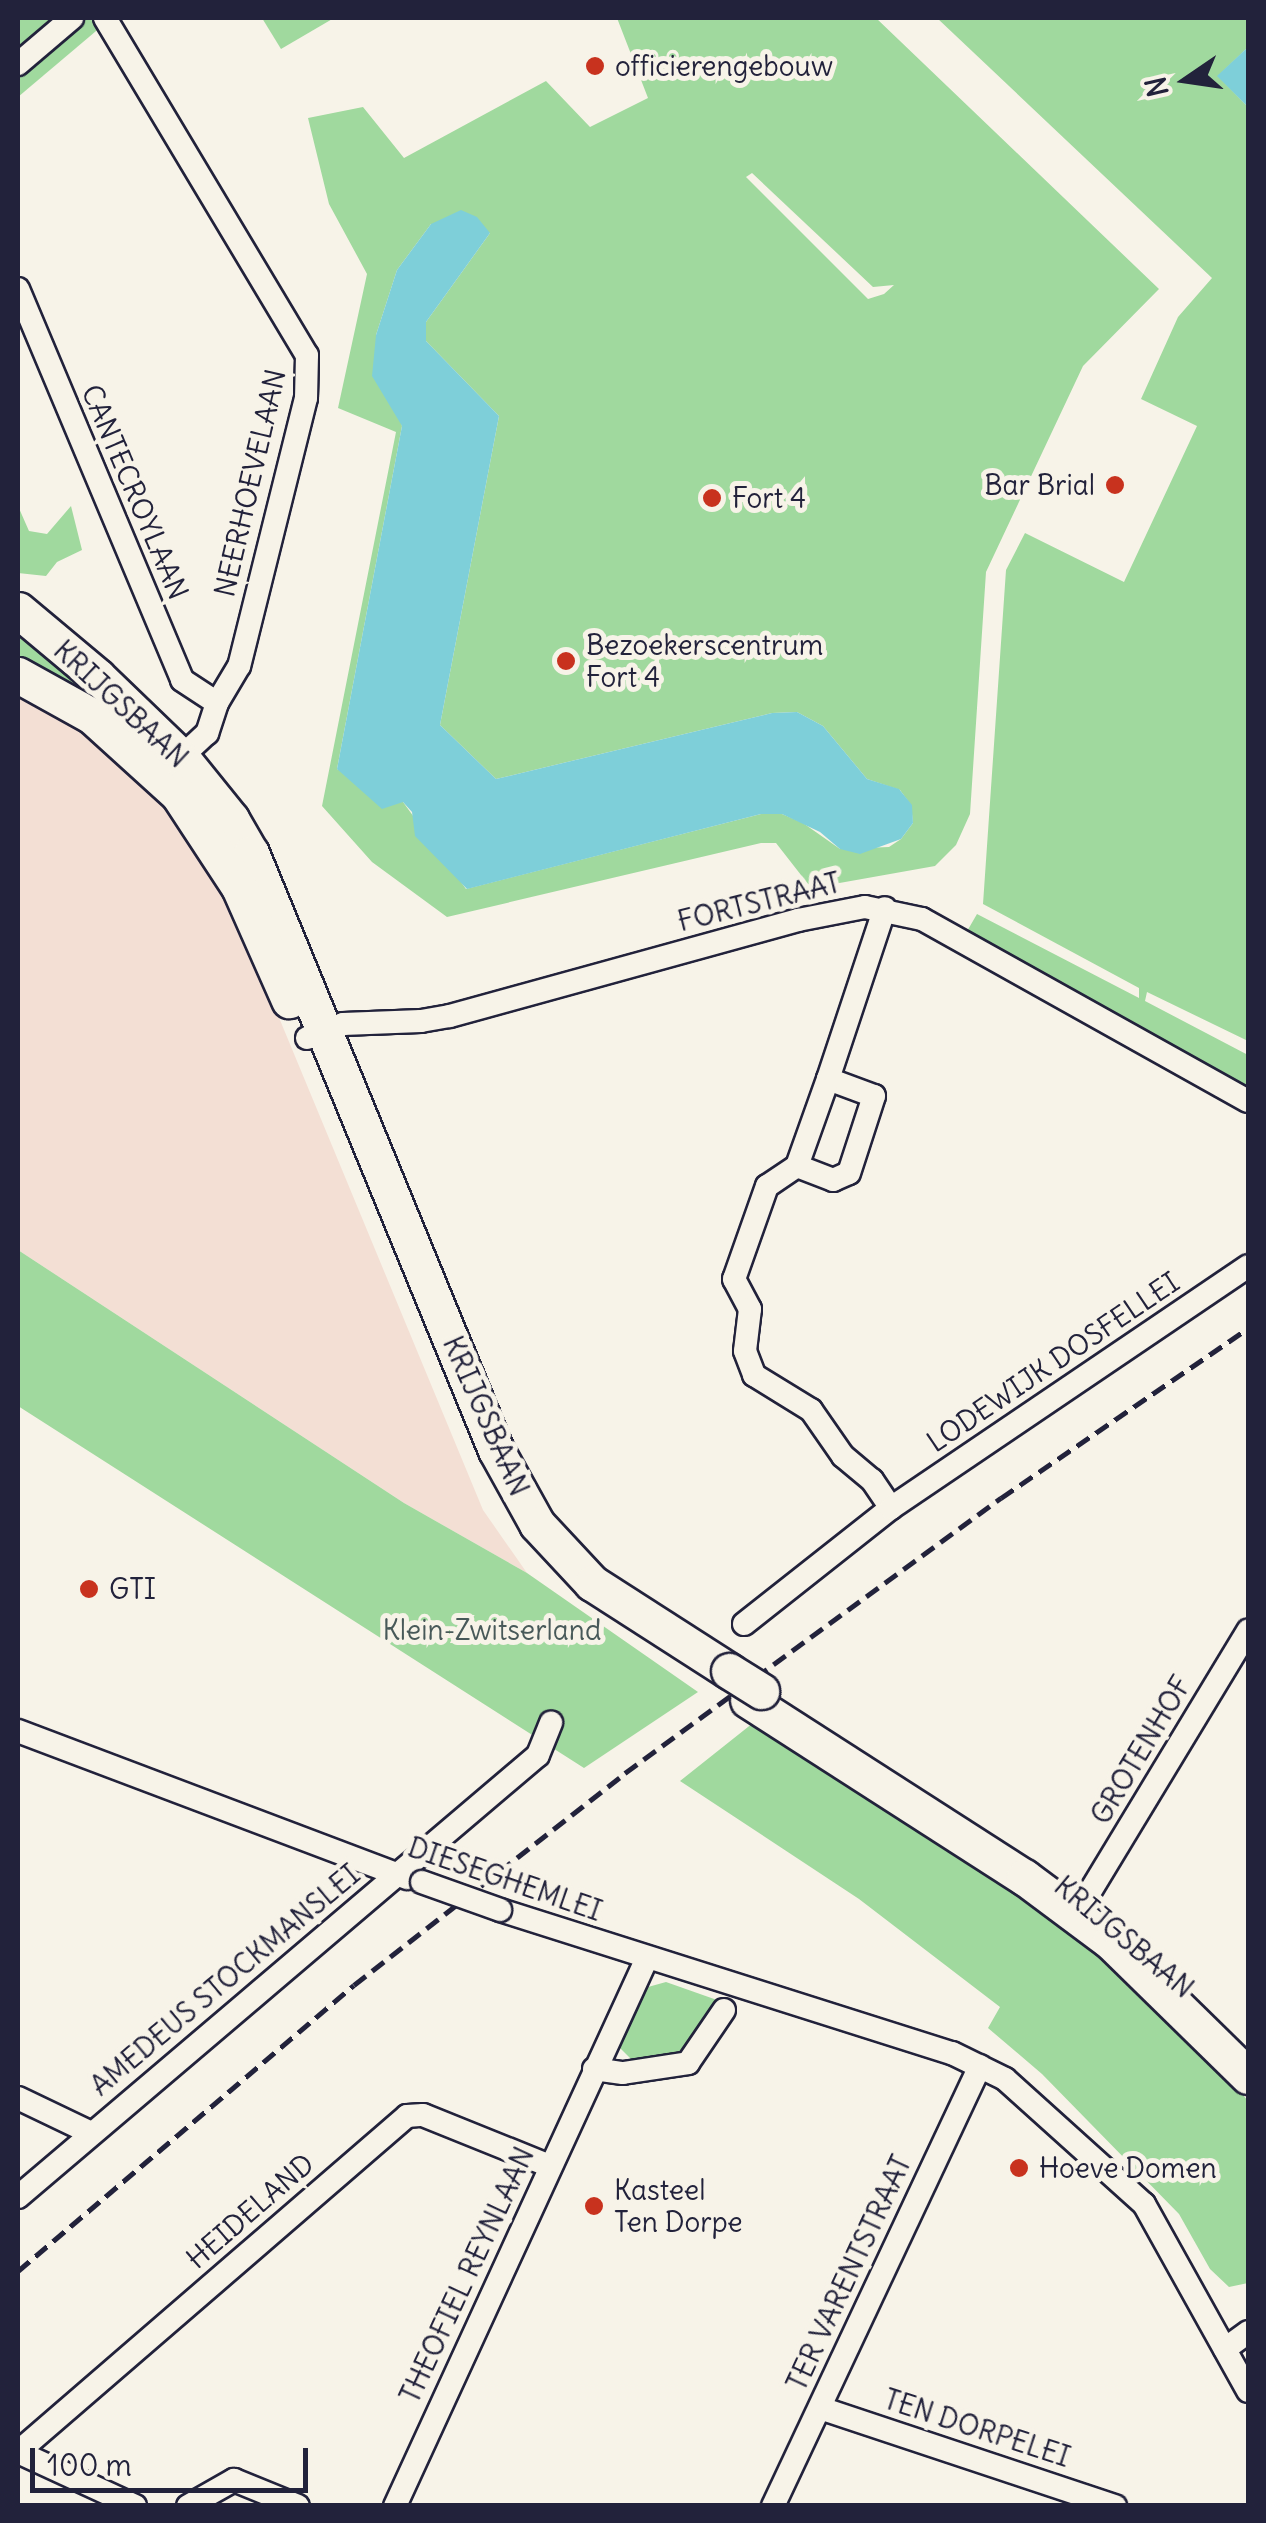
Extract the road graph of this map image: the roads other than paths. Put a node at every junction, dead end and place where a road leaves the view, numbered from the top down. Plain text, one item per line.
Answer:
1 (72, 18) edge
2 (106, 18) edge
3 (18, 64) edge
4 (18, 289) edge
5 (18, 610) edge
6 (18, 675) edge
7 (217, 703) junction
8 (181, 757) junction
9 (885, 908) junction
10 (316, 1034) junction
11 (828, 1080) junction
12 (1248, 1101) edge
13 (797, 1166) junction
14 (1248, 1266) edge
15 (890, 1508) junction
16 (744, 1624) dead end
17 (1248, 1631) edge
18 (755, 1696) junction
19 (551, 1723) dead end
20 (18, 1730) edge
21 (396, 1875) junction
22 (1085, 1900) junction
23 (647, 1958) junction
24 (724, 2010) dead end
25 (1248, 2050) edge
26 (980, 2066) junction
27 (594, 2069) junction
28 (1248, 2076) edge
29 (18, 2098) edge
30 (90, 2132) junction
31 (550, 2166) junction
32 (18, 2198) edge
33 (1248, 2332) edge
34 (1225, 2349) junction
35 (1248, 2392) edge
36 (820, 2408) junction
37 (18, 2452) edge
38 (135, 2506) edge
39 (188, 2506) edge
40 (298, 2506) edge
41 (394, 2506) edge
42 (773, 2506) edge
43 (1115, 2506) edge

1 - 3 street
2 - 7 street, NEERHOEVELAAN
4 - 7 street, CANTECROYLAAN
5 - 8 main road, KRIJGSBAAN
6 - 10 main road, KRIJGSBAAN
7 - 8 street, NEERHOEVELAAN
8 - 10 main road, KRIJGSBAAN
9 - 10 street, FORTSTRAAT
9 - 11 street
9 - 12 street, FORTSTRAAT
10 - 18 main road, KRIJGSBAAN
11 - 13 street
11 - 13 street
13 - 15 street
14 - 15 street, LODEWIJK DOSFELLEI
15 - 16 street, LODEWIJK DOSFELLEI
17 - 22 street, GROTENHOF
18 - 22 main road, KRIJGSBAAN
18 - 28 main road, KRIJGSBAAN
19 - 21 street, AMEDEUS STOCKMANSLEI
20 - 21 street, DIESEGHEMLEI
21 - 23 street, DIESEGHEMLEI, bridge
21 - 30 street, AMEDEUS STOCKMANSLEI
22 - 25 main road, KRIJGSBAAN
23 - 26 street, DIESEGHEMLEI
23 - 27 street, THEOFIEL REYNLAAN
24 - 27 street
26 - 34 street, DIESEGHEMLEI
26 - 36 street, TER VARENTSTRAAT
27 - 31 street, THEOFIEL REYNLAAN
29 - 30 street
30 - 32 street, AMEDEUS STOCKMANSLEI
31 - 37 street, HEIDELAND
31 - 41 street, THEOFIEL REYNLAAN
33 - 34 street
34 - 35 street, DIESEGHEMLEI
36 - 42 street, TER VARENTSTRAAT
36 - 43 street, TEN DORPELEI
37 - 38 street
39 - 40 street

